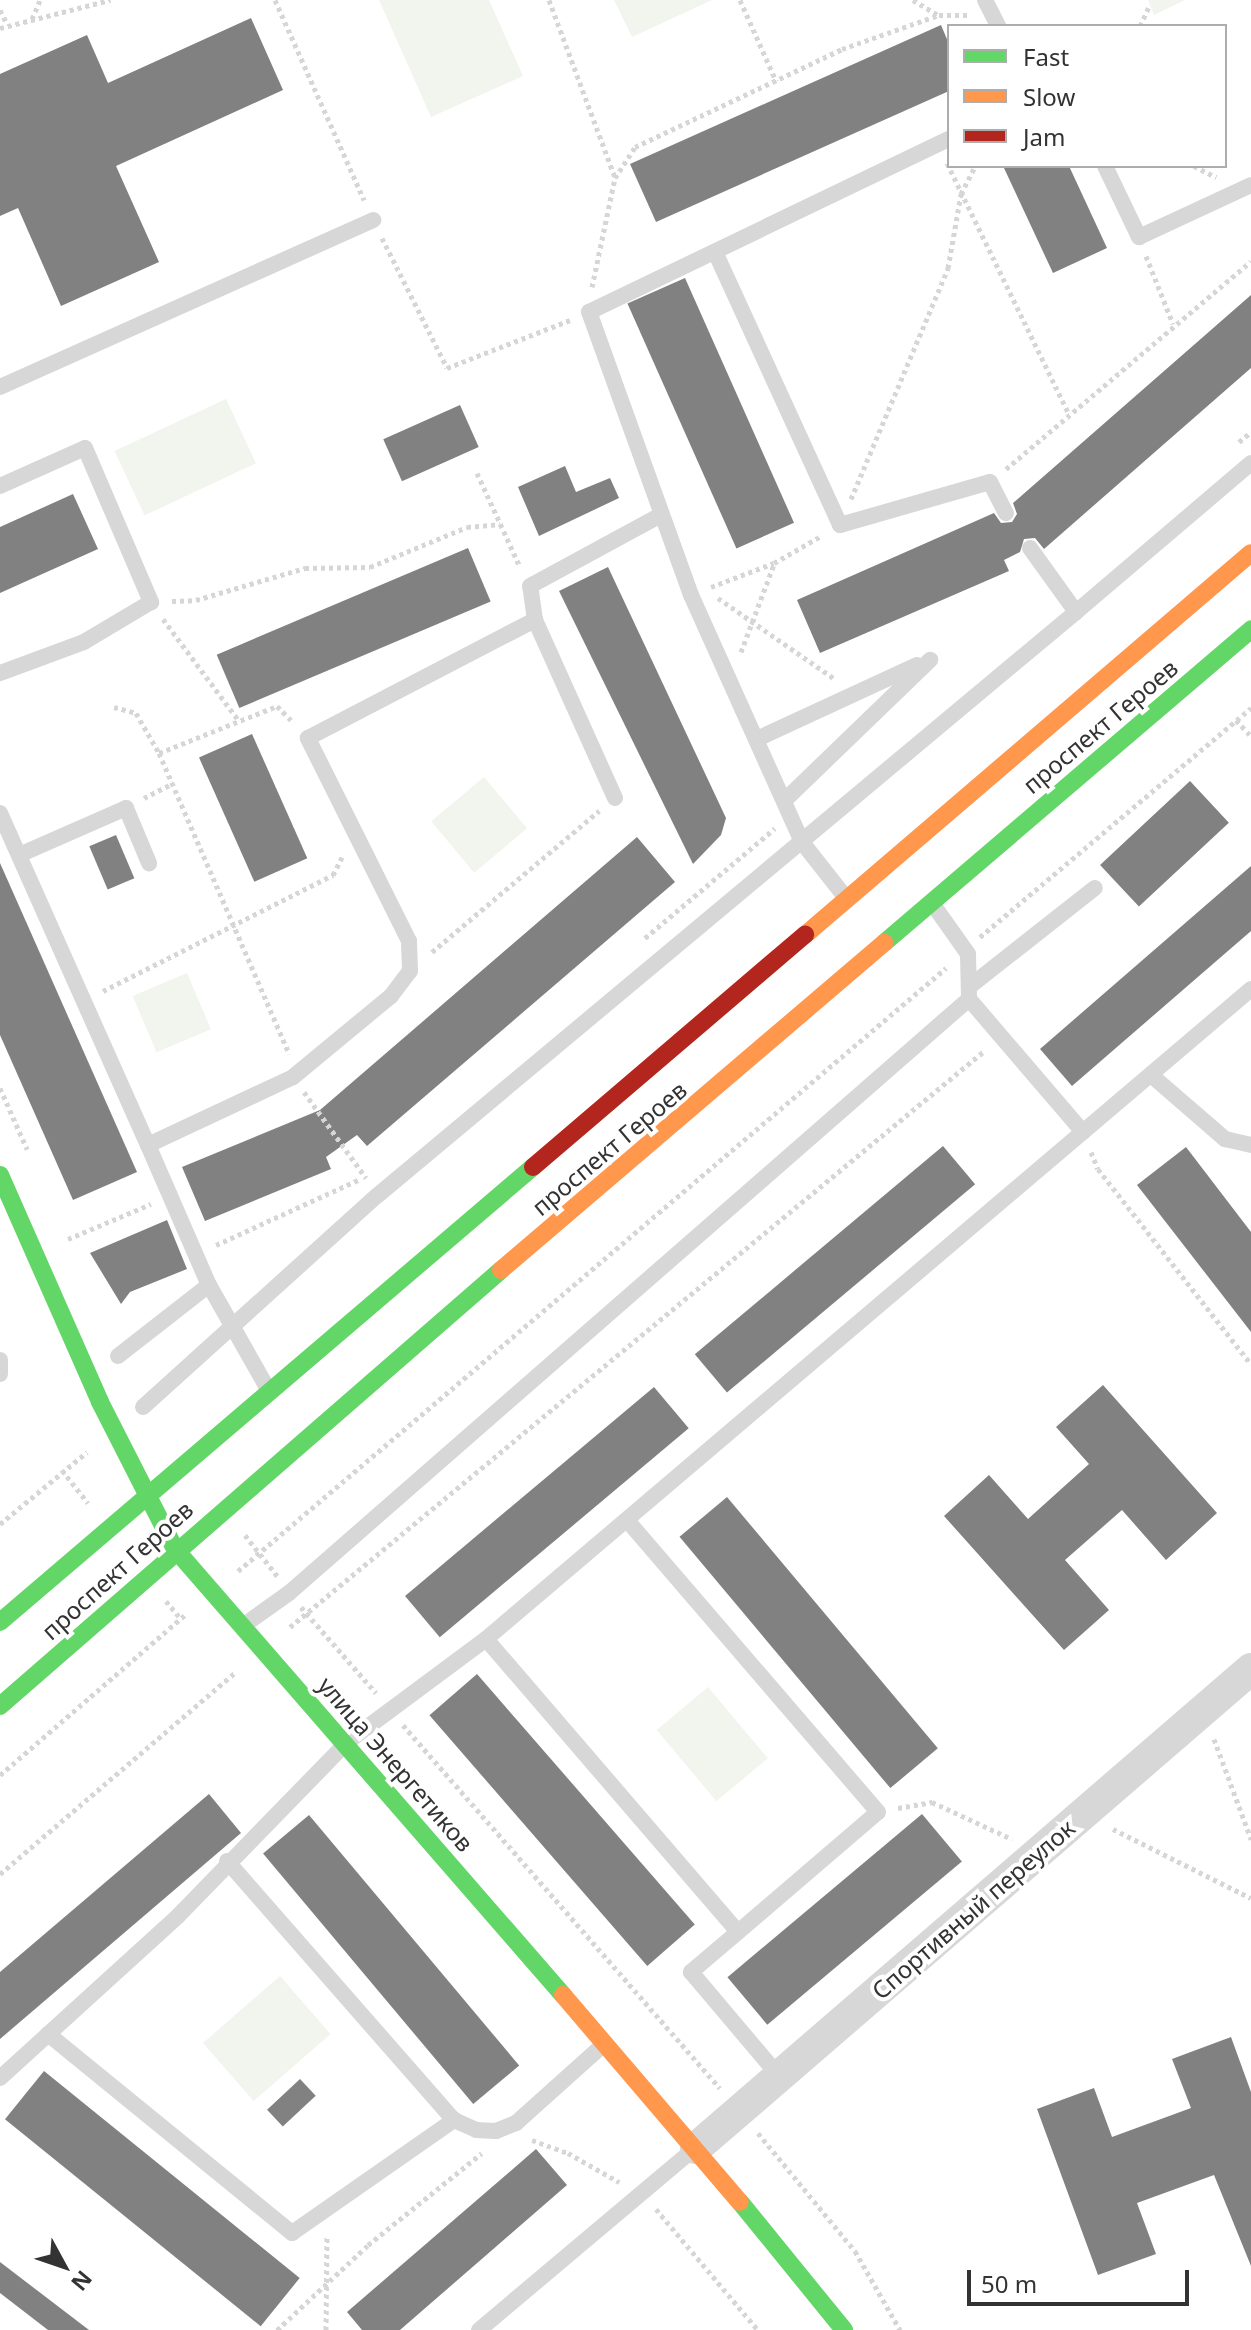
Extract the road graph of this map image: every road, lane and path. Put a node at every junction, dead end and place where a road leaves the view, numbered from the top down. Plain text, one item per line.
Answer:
1 (40, 0) edge
2 (110, 0) edge
3 (275, 0) edge
4 (549, 0) edge
5 (913, 0) edge
6 (743, 1) edge
7 (1150, 5) dead end
8 (0, 10) edge
9 (992, 13) edge
10 (939, 15) junction
11 (32, 19) junction
12 (7, 24) junction
13 (1141, 24) edge
14 (0, 28) edge
15 (776, 81) junction
16 (944, 142) edge
17 (952, 168) edge
18 (974, 168) edge
19 (1106, 168) edge
20 (615, 178) junction
21 (1251, 185) edge
22 (961, 194) junction
23 (373, 220) junction
24 (1139, 237) junction
25 (716, 254) junction
26 (1251, 261) edge
27 (589, 312) junction
28 (1173, 324) junction
29 (0, 387) edge
30 (1069, 414) junction
31 (1251, 463) edge
32 (477, 473) dead end
33 (990, 482) junction
34 (0, 486) edge
35 (1006, 513) dead end
36 (661, 515) junction
37 (500, 524) junction
38 (840, 525) junction
39 (1030, 548) dead end
40 (1251, 553) edge
41 (774, 563) junction
42 (530, 586) junction
43 (151, 602) junction
44 (1076, 612) junction
45 (535, 620) junction
46 (753, 621) junction
47 (1251, 629) edge
48 (0, 673) edge
49 (731, 680) junction
50 (836, 680) dead end
51 (114, 707) dead end
52 (1251, 708) edge
53 (1236, 720) junction
54 (239, 721) junction
55 (1251, 736) edge
56 (308, 738) junction
57 (759, 738) junction
58 (159, 753) junction
59 (173, 783) junction
60 (615, 798) joint
61 (788, 807) junction
62 (126, 808) junction
63 (0, 813) edge
64 (355, 828) junction
65 (802, 842) junction
66 (19, 855) junction
67 (149, 863) dead end
68 (1095, 888) dead end
69 (847, 899) junction
70 (931, 901) junction
71 (236, 925) junction
72 (633, 949) dead end
73 (964, 950) junction
74 (410, 971) junction
75 (1251, 989) edge
76 (969, 993) junction
77 (84, 1001) junction
78 (1002, 1037) junction
79 (1151, 1075) junction
80 (293, 1077) junction
81 (1083, 1132) junction
82 (148, 1145) junction
83 (1251, 1145) edge
84 (377, 1166) dead end
85 (0, 1175) edge
86 (365, 1177) junction
87 (378, 1195) junction
88 (171, 1196) junction
89 (67, 1240) dead end
90 (196, 1254) junction
91 (209, 1285) junction
92 (231, 1327) junction
93 (118, 1356) dead end
94 (0, 1360) edge
95 (1251, 1364) edge
96 (0, 1374) edge
97 (270, 1393) junction
98 (143, 1407) dead end
99 (94, 1447) dead end
100 (147, 1496) junction
101 (627, 1520) junction
102 (0, 1524) edge
103 (175, 1549) junction
104 (261, 1553) junction
105 (214, 1592) junction
106 (289, 1593) junction
107 (306, 1613) junction
108 (0, 1622) edge
109 (244, 1625) junction
110 (486, 1639) junction
111 (264, 1648) junction
112 (1251, 1669) edge
113 (0, 1706) edge
114 (390, 1710) junction
115 (1197, 1716) junction
116 (346, 1743) junction
117 (0, 1775) edge
118 (878, 1812) junction
119 (1083, 1814) junction
120 (1251, 1839) edge
121 (1039, 1852) junction
122 (227, 1861) junction
123 (0, 1874) edge
124 (1251, 1898) edge
125 (738, 1932) junction
126 (48, 2034) junction
127 (605, 2043) junction
128 (779, 2076) junction
129 (0, 2078) edge
130 (739, 2110) junction
131 (454, 2120) junction
132 (525, 2137) dead end
133 (696, 2148) junction
134 (487, 2150) dead end
135 (642, 2195) junction
136 (328, 2209) junction
137 (327, 2285) junction
138 (277, 2330) edge
139 (326, 2330) edge
140 (479, 2330) edge
141 (758, 2330) edge
142 (844, 2330) edge
143 (900, 2330) edge

1 - 11 path
2 - 11 path
3 - 23 path
4 - 20 path
5 - 10 path
6 - 15 path
7 - 13 path
8 - 12 path
9 - 10 path
10 - 15 path
11 - 12 path
12 - 14 path
15 - 20 path
16 - 25 lane
17 - 22 path
18 - 22 path
19 - 24 lane
20 - 27 path
21 - 24 lane
22 - 30 path
22 - 38 path
23 - 27 path
23 - 29 lane
24 - 28 path
25 - 27 lane
25 - 38 lane
26 - 28 path
27 - 36 lane
28 - 30 path
30 - 33 path
31 - 44 lane
32 - 37 path
33 - 35 lane
33 - 38 lane
34 - 43 lane
36 - 42 lane
36 - 49 lane
37 - 42 path
37 - 43 path
38 - 41 path
39 - 44 lane
40 - 69 main road, проспект Героев
41 - 46 path
41 - 46 path
42 - 45 lane
43 - 48 lane
43 - 54 path
44 - 65 lane
45 - 56 lane
45 - 60 lane
46 - 49 path
46 - 50 path
47 - 70 main road, проспект Героев
49 - 57 lane
51 - 58 path
52 - 53 path
53 - 55 path
53 - 73 path
54 - 56 path
54 - 58 path
56 - 64 lane
57 - 61 lane
57 - 61 lane
58 - 59 path
59 - 62 path
59 - 71 path
60 - 74 path
61 - 65 lane
61 - 72 path
62 - 66 lane
62 - 67 lane
63 - 66 lane
64 - 71 path
64 - 74 lane
65 - 69 lane
65 - 87 lane
66 - 77 lane
68 - 76 lane
69 - 97 main road, проспект Героев
70 - 73 lane
70 - 103 main road, проспект Героев
71 - 77 path
71 - 80 path
73 - 76 lane
73 - 104 path
74 - 80 lane
75 - 79 lane
76 - 78 lane
76 - 106 lane
77 - 82 lane
78 - 81 lane
78 - 107 path
79 - 81 lane
79 - 83 lane
80 - 82 lane
80 - 86 path
81 - 95 path
81 - 101 lane
82 - 88 lane
84 - 86 path
85 - 100 main road, улица Энергетиков
86 - 87 path
86 - 90 path
87 - 92 lane
88 - 89 path
88 - 90 lane
90 - 91 lane
91 - 92 lane
91 - 93 lane
92 - 97 lane
92 - 98 lane
94 - 96 lane
97 - 100 main road, проспект Героев
99 - 102 path
100 - 103 main road, улица Энергетиков
100 - 108 main road, проспект Героев
101 - 110 lane
101 - 118 lane
103 - 105 main road, улица Энергетиков
103 - 113 main road, проспект Героев
104 - 105 path
104 - 106 path
105 - 109 main road, улица Энергетиков
105 - 117 path
106 - 107 path
106 - 109 lane
107 - 111 path
107 - 114 path
109 - 111 main road, улица Энергетиков
110 - 114 lane
110 - 125 lane
111 - 116 main road, улица Энергетиков
111 - 123 path
112 - 115 street, Спортивный переулок
114 - 116 lane
114 - 130 path
115 - 119 street, Спортивный переулок
115 - 120 path
116 - 122 lane
116 - 127 main road, улица Энергетиков
118 - 121 path
118 - 125 lane
119 - 121 street, Спортивный переулок
119 - 124 path
121 - 128 street, Спортивный переулок
122 - 126 lane
122 - 131 lane
125 - 128 lane
126 - 129 lane
126 - 136 lane
127 - 131 lane
127 - 133 main road, улица Энергетиков
128 - 130 street, Спортивный переулок
130 - 133 street, Спортивный переулок
130 - 143 path
131 - 136 lane
132 - 135 path
133 - 135 lane
133 - 142 main road, улица Энергетиков
134 - 137 path
135 - 140 lane
135 - 141 path
136 - 137 path
137 - 138 path
137 - 139 path

